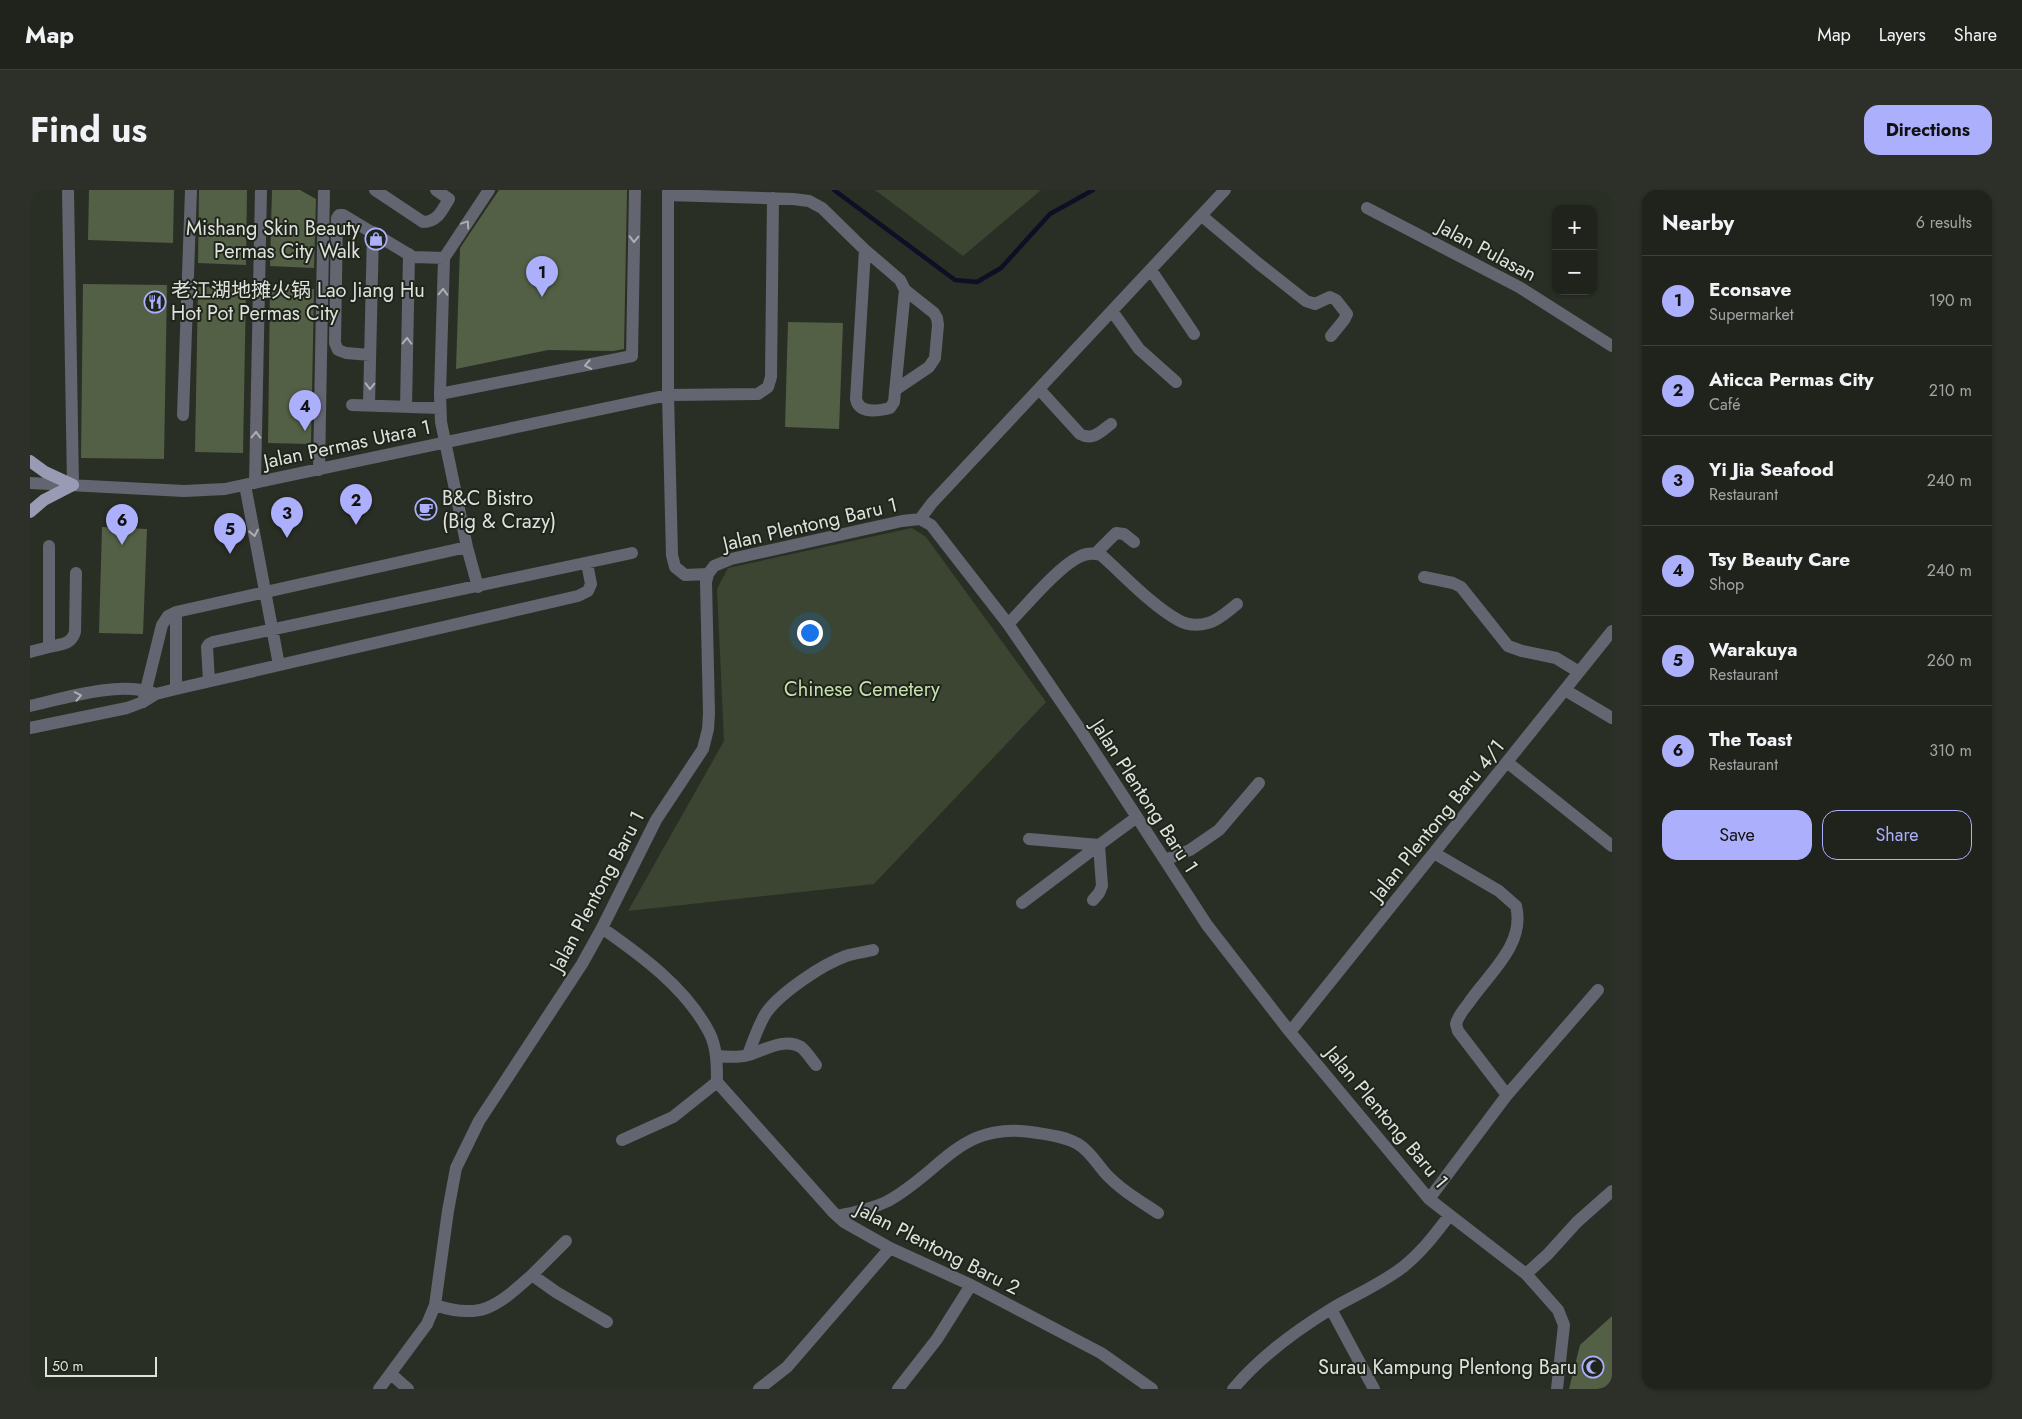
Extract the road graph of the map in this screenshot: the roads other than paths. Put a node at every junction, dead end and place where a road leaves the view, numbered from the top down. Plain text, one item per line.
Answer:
1 (68, 190) edge
2 (191, 190) edge
3 (261, 190) edge
4 (324, 190) edge
5 (375, 190) edge
6 (436, 190) edge
7 (489, 190) edge
8 (635, 190) edge
9 (1225, 190) edge
10 (668, 192) edge
11 (453, 195) edge
12 (773, 198) junction
13 (1367, 208) dead end
14 (1202, 216) junction
15 (373, 232) junction
16 (865, 250) junction
17 (409, 254) junction
18 (444, 258) junction
19 (1151, 270) junction
20 (905, 290) junction
21 (1112, 311) junction
22 (1194, 334) dead end
23 (1331, 336) dead end
24 (1612, 346) edge
25 (370, 355) junction
26 (1176, 382) dead end
27 (1039, 389) junction
28 (895, 390) junction
29 (440, 394) junction
30 (668, 395) junction
31 (352, 405) dead end
32 (369, 405) junction
33 (406, 407) junction
34 (440, 408) junction
35 (183, 415) dead end
36 (1111, 424) dead end
37 (444, 443) junction
38 (30, 461) edge
39 (319, 470) junction
40 (30, 483) edge
41 (250, 484) junction
42 (73, 485) junction
43 (30, 512) edge
44 (920, 519) junction
45 (1134, 542) dead end
46 (49, 546) dead end
47 (467, 547) junction
48 (632, 553) dead end
49 (1096, 554) junction
50 (586, 563) junction
51 (76, 573) dead end
52 (708, 574) junction
53 (1424, 577) dead end
54 (478, 586) junction
55 (265, 592) junction
56 (1237, 604) dead end
57 (176, 612) junction
58 (1008, 624) junction
59 (272, 630) junction
60 (1612, 631) edge
61 (49, 648) junction
62 (30, 652) edge
63 (278, 665) junction
64 (1579, 672) junction
65 (209, 681) junction
66 (176, 689) junction
67 (1565, 690) junction
68 (148, 696) junction
69 (30, 706) edge
70 (1612, 718) edge
71 (30, 728) edge
72 (1507, 762) junction
73 (1259, 783) dead end
74 (1137, 817) junction
75 (1029, 839) dead end
76 (1099, 845) junction
77 (1612, 846) edge
78 (1434, 854) junction
79 (1165, 860) junction
80 (1093, 900) dead end
81 (1022, 903) dead end
82 (602, 928) junction
83 (872, 950) dead end
84 (1598, 990) dead end
85 (1290, 1032) junction
86 (748, 1055) junction
87 (717, 1056) junction
88 (816, 1065) dead end
89 (717, 1082) junction
90 (1507, 1095) junction
91 (622, 1140) dead end
92 (1612, 1191) edge
93 (1429, 1199) junction
94 (1158, 1213) dead end
95 (837, 1216) junction
96 (1450, 1216) junction
97 (566, 1241) dead end
98 (890, 1248) junction
99 (1526, 1274) junction
100 (532, 1275) junction
101 (971, 1285) junction
102 (435, 1305) junction
103 (1331, 1309) junction
104 (607, 1322) dead end
105 (391, 1374) junction
106 (767, 1387) edge
107 (379, 1389) edge
108 (408, 1389) edge
109 (898, 1389) edge
110 (1152, 1389) edge
111 (1234, 1389) edge
112 (1374, 1389) edge
113 (1557, 1389) edge

1 - 42 street
2 - 35 street
41 -> 3 street
4 - 39 street
5 - 11 street
6 - 11 street
18 -> 7 street
8 -> 29 street
9 - 14 street
10 - 12 street
10 - 30 street
12 - 16 street
12 - 30 street, Jalan Permas Utara 1
13 - 24 street, Jalan Pulasan
14 - 19 street
14 - 23 street
15 - 17 street
15 - 25 street
15 - 25 street
16 - 20 street
16 - 28 street
17 - 18 street
33 -> 17 street
29 -> 18 street
19 - 21 street
19 - 22 street
20 - 28 street
20 - 28 street
21 - 26 street
21 - 27 street
25 -> 32 street
27 - 36 street
27 - 44 street
29 - 34 street
30 - 37 street, Jalan Permas Utara 1
30 - 52 street
31 - 32 street
32 - 33 street
33 - 34 street
34 - 37 street
37 - 39 street, Jalan Permas Utara 1
37 - 47 street
38 - 42 main road
39 - 41 street, Jalan Permas Utara 1
40 - 42 street, Jalan Permas Utara 1
41 - 42 street, Jalan Permas Utara 1
41 -> 55 street
42 - 43 main road
44 - 52 street, Jalan Plentong Baru 1
44 - 58 street, Jalan Plentong Baru 1
45 - 49 street
46 - 61 street
47 - 54 street
47 - 55 street
48 - 50 street
49 - 56 street
49 - 58 street
50 - 54 street
50 - 63 street
51 - 61 street
52 - 82 street, Jalan Plentong Baru 1
53 - 64 street
54 - 59 street
55 - 57 street
55 - 59 street
57 - 66 street
57 - 68 street
58 - 74 street, Jalan Plentong Baru 1
59 - 63 street
59 - 65 street
60 - 64 street, Jalan Plentong Baru 4/1
61 - 62 street
63 - 65 street
64 - 67 street, Jalan Plentong Baru 4/1
65 - 66 street
66 - 68 street
67 - 70 street
67 - 72 street, Jalan Plentong Baru 4/1
69 -> 68 street
68 - 71 street
72 - 77 street
72 - 78 street, Jalan Plentong Baru 4/1
73 - 79 street
74 - 76 street
74 - 79 street, Jalan Plentong Baru 1
75 - 76 street
76 - 80 street
76 - 81 street
78 - 85 street, Jalan Plentong Baru 4/1
78 - 90 street
79 - 85 street, Jalan Plentong Baru 1
82 - 87 street
82 - 102 street, Jalan Plentong Baru 1
83 - 86 street
84 - 90 street
85 - 93 street, Jalan Plentong Baru 1
86 - 87 street
86 - 88 street
87 - 89 street
89 - 91 street
89 - 95 street, Jalan Plentong Baru 2
90 - 93 street
92 - 99 street
93 - 96 street, Jalan Plentong Baru 1
94 - 95 street
95 - 98 street, Jalan Plentong Baru 2
96 - 99 street, Jalan Plentong Baru 1
96 - 103 street
97 - 100 street
98 - 101 street, Jalan Plentong Baru 2
98 - 106 street
99 - 113 street, Jalan Plentong Baru 1
100 - 102 street
100 - 104 street
101 - 109 street
101 - 110 street, Jalan Plentong Baru 2
102 - 105 street, Jalan Plentong Baru 1
103 - 111 street
103 - 112 street
105 - 107 street, Jalan Plentong Baru 1
105 - 108 street

